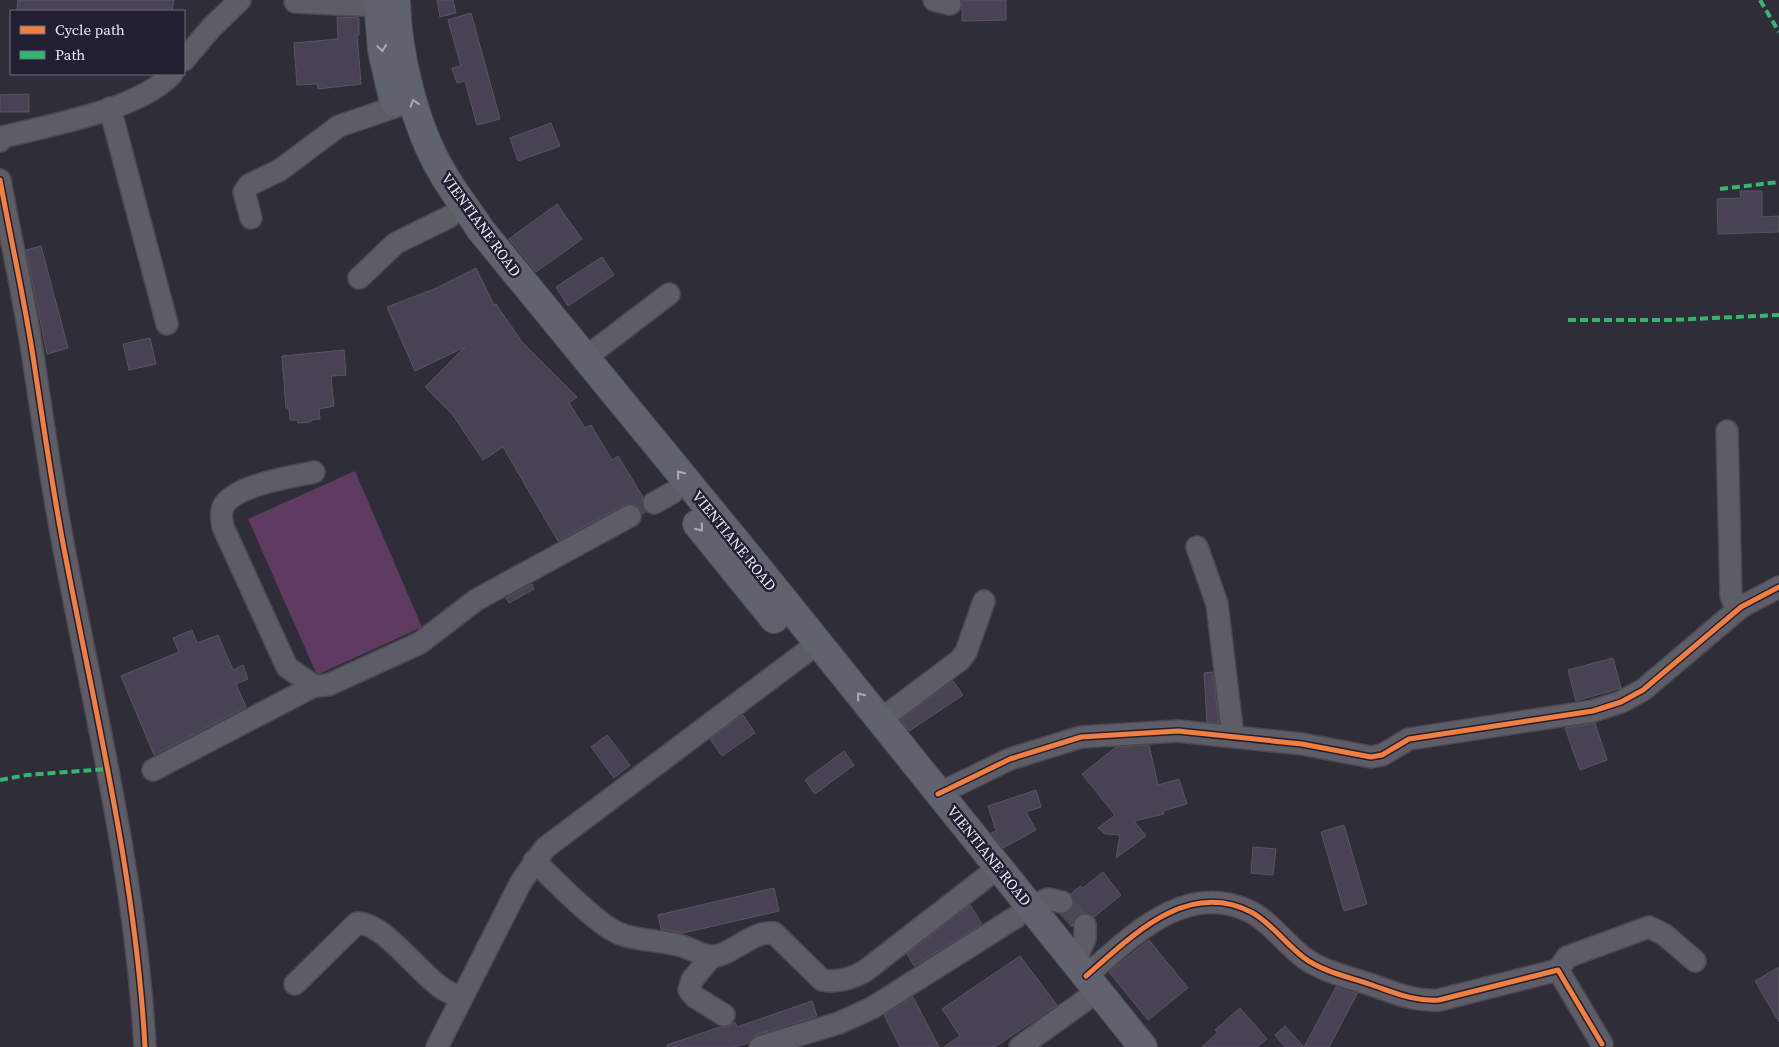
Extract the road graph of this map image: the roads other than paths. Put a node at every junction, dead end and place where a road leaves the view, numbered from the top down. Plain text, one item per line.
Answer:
1 (240, 0) edge
2 (294, 2) dead end
3 (384, 2) edge
4 (185, 59) edge
5 (171, 75) edge
6 (395, 107) junction
7 (110, 108) junction
8 (1, 138) edge
9 (0, 180) edge
10 (449, 217) junction
11 (251, 218) dead end
12 (360, 278) dead end
13 (669, 294) dead end
14 (167, 324) dead end
15 (584, 358) junction
16 (1727, 430) dead end
17 (314, 472) dead end
18 (630, 516) dead end
19 (1196, 547) dead end
20 (1779, 587) edge
21 (984, 601) dead end
22 (1741, 607) junction
23 (811, 649) junction
24 (314, 686) junction
25 (880, 720) junction
26 (1234, 736) junction
27 (153, 770) dead end
28 (938, 794) junction
29 (534, 861) junction
30 (985, 878) junction
31 (1062, 902) dead end
32 (1023, 912) junction
33 (1085, 926) dead end
34 (710, 956) junction
35 (1695, 961) dead end
36 (1558, 970) junction
37 (1081, 980) junction
38 (295, 984) dead end
39 (461, 998) junction
40 (724, 1014) dead end
41 (1602, 1044) dead end
42 (145, 1047) edge
43 (437, 1047) edge
44 (760, 1047) edge
45 (1020, 1047) edge
46 (1122, 1047) edge
47 (1143, 1047) edge

1 - 4 street
2 - 3 street
3 -> 6 main road
15 -> 3 main road, VIENTIANE ROAD
5 - 7 street
6 - 10 main road
6 - 11 street
7 - 8 street
7 - 14 street
9 - 42 street
10 - 12 street
10 -> 23 main road
13 - 15 street
23 -> 15 main road, VIENTIANE ROAD
16 - 22 street
17 - 24 street
18 - 24 street
19 - 26 street
20 - 22 street
21 - 25 street
22 - 26 street
25 -> 23 main road, VIENTIANE ROAD
23 - 29 street
23 - 30 main road
24 - 27 street
25 - 28 main road, VIENTIANE ROAD
26 - 28 street
28 - 32 main road, VIENTIANE ROAD
29 - 34 street
29 - 39 street
30 - 32 main road
30 - 34 street
31 - 32 street
32 - 37 main road, VIENTIANE ROAD
32 - 37 main road
32 - 44 street
33 - 37 street
34 - 40 street
35 - 36 street
36 - 37 street
36 - 41 street
37 - 45 street
37 - 46 main road
37 - 47 main road, VIENTIANE ROAD
38 - 39 street
39 - 43 street

